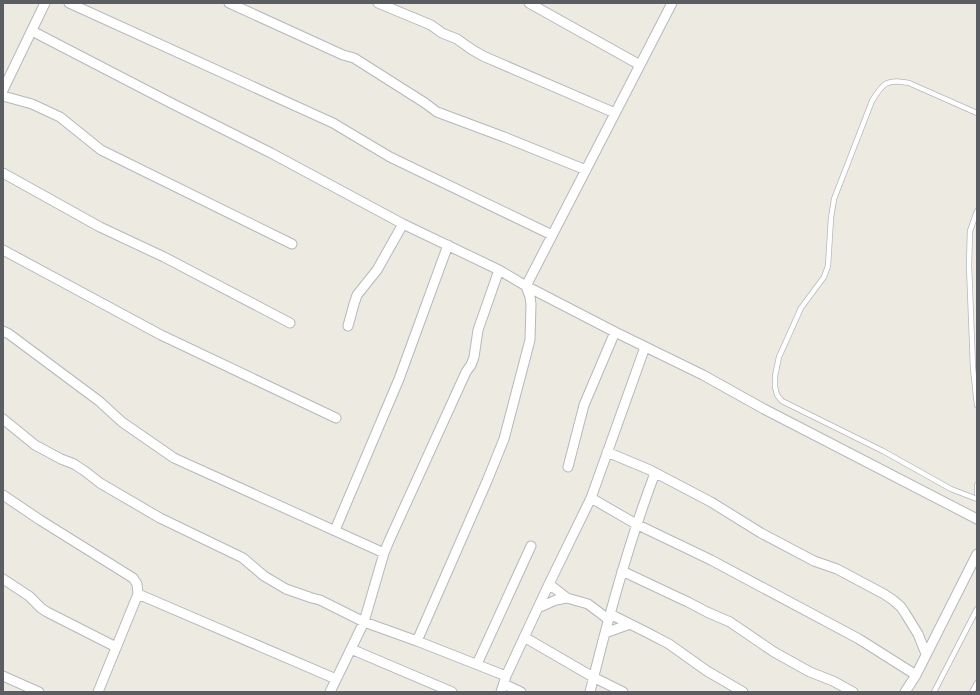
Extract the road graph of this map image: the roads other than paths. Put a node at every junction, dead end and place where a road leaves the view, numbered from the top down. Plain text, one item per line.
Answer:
1 (45, 3) edge
2 (69, 3) edge
3 (229, 3) edge
4 (378, 3) edge
5 (529, 3) edge
6 (672, 3) edge
7 (32, 31) junction
8 (640, 65) junction
9 (3, 69) edge
10 (9, 77) junction
11 (3, 90) edge
12 (3, 96) edge
13 (615, 113) junction
14 (977, 113) edge
15 (586, 170) junction
16 (3, 173) edge
17 (977, 212) edge
18 (403, 224) junction
19 (552, 235) junction
20 (292, 244) dead end
21 (448, 245) junction
22 (3, 250) edge
23 (499, 270) junction
24 (526, 286) junction
25 (290, 323) dead end
26 (348, 326) dead end
27 (3, 331) edge
28 (615, 332) junction
29 (645, 347) junction
30 (977, 405) edge
31 (336, 418) dead end
32 (3, 419) edge
33 (607, 452) junction
34 (568, 467) dead end
35 (655, 473) junction
36 (977, 485) edge
37 (977, 494) edge
38 (3, 495) edge
39 (591, 498) junction
40 (977, 499) edge
41 (977, 519) edge
42 (636, 524) junction
43 (335, 530) junction
44 (531, 546) dead end
45 (384, 553) junction
46 (977, 554) edge
47 (622, 571) junction
48 (3, 579) edge
49 (549, 584) junction
50 (138, 594) junction
51 (567, 598) junction
52 (538, 608) junction
53 (977, 609) edge
54 (609, 617) junction
55 (364, 622) junction
56 (630, 624) junction
57 (605, 633) junction
58 (524, 637) junction
59 (417, 641) junction
60 (116, 647) junction
61 (351, 649) junction
62 (926, 654) junction
63 (477, 664) junction
64 (916, 675) junction
65 (3, 676) edge
66 (593, 677) junction
67 (336, 679) junction
68 (977, 683) edge
69 (503, 684) edge
70 (332, 691) edge
71 (40, 692) edge
72 (98, 692) edge
73 (452, 692) edge
74 (521, 692) edge
75 (590, 692) edge
76 (623, 692) edge
77 (742, 692) edge
78 (853, 692) edge
79 (905, 692) edge
80 (934, 692) edge
81 (972, 692) edge

1 - 7 street
2 - 19 street
3 - 15 street
4 - 13 street
5 - 8 street
6 - 8 street
7 - 10 street
7 - 18 street
8 - 13 street
9 - 10 street
10 - 11 street
12 - 20 street
13 - 15 street
14 - 40 lane
15 - 19 street
16 - 25 street
17 - 30 lane
18 - 21 street
18 - 26 street
19 - 24 street
21 - 23 street
21 - 43 street
22 - 31 street
23 - 24 street
23 - 45 street
24 - 28 street
24 - 59 street
27 - 43 street
28 - 29 street
28 - 34 street
29 - 33 street
29 - 41 street
32 - 55 street
33 - 35 street
33 - 39 street
35 - 42 street
35 - 62 street
36 - 37 lane
38 - 50 street
39 - 42 street
39 - 49 street
42 - 47 street
42 - 64 street
43 - 45 street
44 - 63 street
45 - 55 street
46 - 62 street
47 - 54 street
47 - 78 street
48 - 60 street
49 - 51 street
49 - 52 street
50 - 60 street
50 - 67 street
51 - 52 street
51 - 54 street
52 - 58 street
53 - 80 lane
54 - 56 street
54 - 57 street
55 - 59 street
55 - 61 street
56 - 57 street
56 - 77 street
57 - 66 street
58 - 66 street
58 - 69 street
59 - 63 street
60 - 72 street
61 - 67 street
61 - 73 street
62 - 64 street
63 - 69 street
64 - 79 street
65 - 71 street
66 - 75 street
66 - 76 street
67 - 70 street
68 - 81 lane
69 - 74 street

